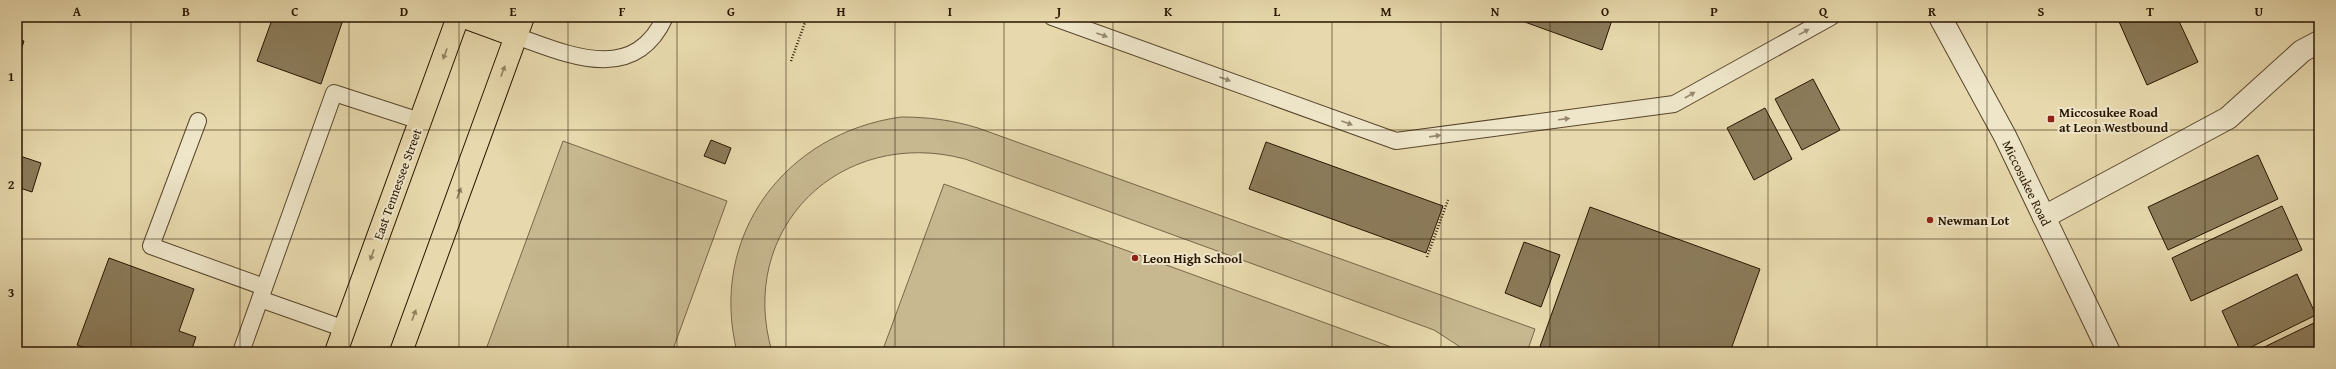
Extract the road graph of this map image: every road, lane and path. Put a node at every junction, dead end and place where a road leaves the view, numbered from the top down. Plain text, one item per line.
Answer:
1 (458, 17) edge
2 (464, 17) edge
3 (665, 17) edge
4 (807, 17) edge
5 (1052, 17) edge
6 (1831, 17) edge
7 (1940, 17) edge
8 (519, 27) edge
9 (2319, 42) edge
10 (791, 61) dead end
11 (198, 121) dead end
12 (420, 121) junction
13 (1448, 200) dead end
14 (2044, 217) junction
15 (1427, 257) dead end
16 (262, 293) junction
17 (345, 329) junction
18 (241, 352) edge
19 (336, 352) edge
20 (401, 352) edge
21 (2109, 352) edge

1 -> 12 main road, East Tennessee Street
2 - 8 main road
3 - 8 lane
4 - 10 path
5 -> 6 lane
7 - 14 street, Miccosukee Road
20 -> 8 main road
9 - 14 street
11 - 16 lane
12 - 16 lane
12 -> 17 main road, East Tennessee Street
13 - 15 path
14 - 21 street, Miccosukee Road
16 - 17 lane
16 - 18 lane
17 - 19 main road, East Tennessee Street

